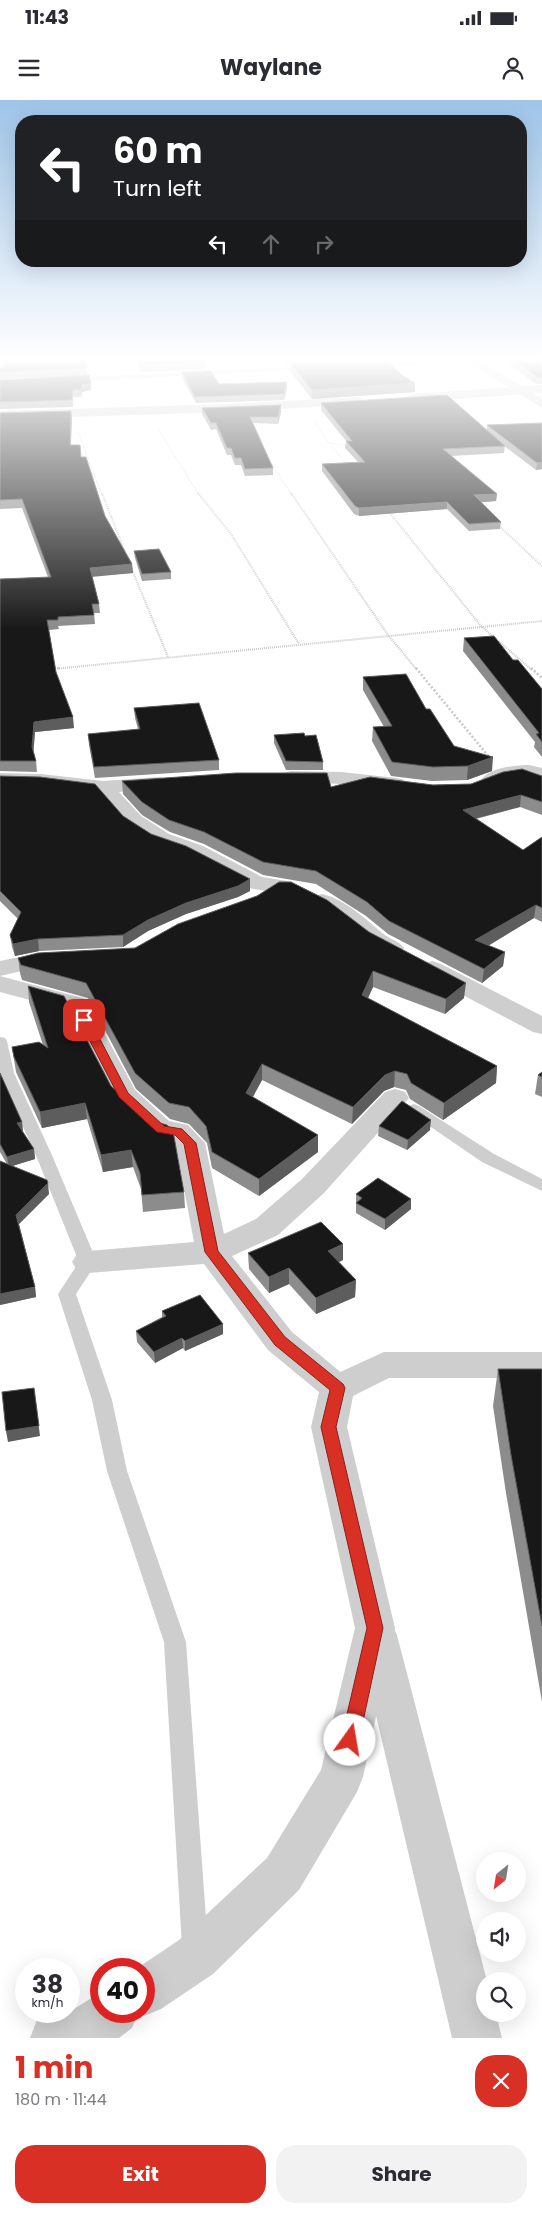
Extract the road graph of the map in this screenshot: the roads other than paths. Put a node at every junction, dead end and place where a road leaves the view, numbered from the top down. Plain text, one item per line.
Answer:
1 (542, 774) edge
2 (274, 777) edge
3 (0, 779) edge
4 (181, 781) edge
5 (415, 786) edge
6 (103, 787) junction
7 (470, 788) edge
8 (295, 889) junction
9 (247, 904) edge
10 (75, 958) edge
11 (0, 969) edge
12 (0, 984) edge
13 (542, 1026) edge
14 (0, 1041) edge
15 (396, 1098) joint
16 (542, 1186) edge
17 (212, 1252) junction
18 (88, 1262) junction
19 (542, 1365) edge
20 (338, 1388) junction
21 (375, 1628) junction
22 (196, 1956) junction
23 (155, 1984) edge
24 (97, 2023) edge
25 (55, 2038) edge
26 (477, 2038) edge

1 - 7 street
2 - 5 street
3 - 6 street
4 - 6 street
6 - 8 street
8 - 9 street
8 - 13 street
10 - 11 street
12 - 17 street
14 - 18 lane
15 - 16 lane
15 - 17 street
17 - 18 street
17 - 20 street
18 - 22 lane
19 - 20 street
20 - 21 street
21 - 22 street
21 - 26 street
22 - 23 street
24 - 25 street

